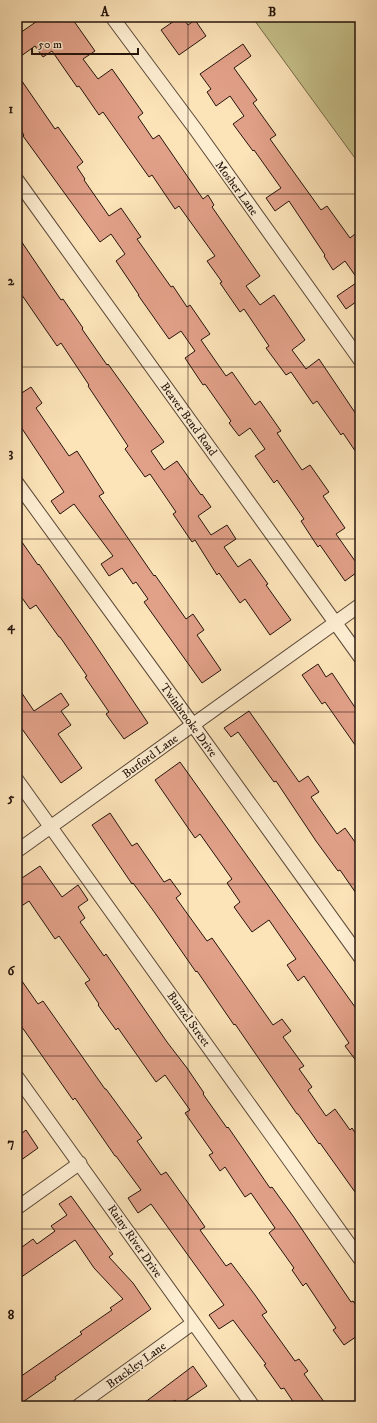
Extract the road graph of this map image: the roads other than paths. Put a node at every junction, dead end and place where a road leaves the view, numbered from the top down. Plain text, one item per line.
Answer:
1 (112, 17) edge
2 (17, 180) edge
3 (360, 360) edge
4 (17, 483) edge
5 (360, 605) edge
6 (335, 623) junction
7 (360, 658) edge
8 (193, 725) junction
9 (17, 780) edge
10 (51, 827) junction
11 (17, 851) edge
12 (360, 957) edge
13 (17, 1077) edge
14 (80, 1163) junction
15 (17, 1208) edge
16 (360, 1259) edge
17 (193, 1323) junction
18 (78, 1406) edge
19 (253, 1406) edge

1 - 3 street, Mosher Lane
2 - 6 street, Beaver Bend Road
4 - 8 street, Twinbrooke Drive
5 - 6 street, Burford Lane
6 - 7 street, Beaver Bend Road
6 - 8 street, Burford Lane
8 - 10 street, Burford Lane
8 - 12 street, Twinbrooke Drive
9 - 10 street, Bunzel Street
10 - 11 street, Burford Lane
10 - 16 street, Bunzel Street
13 - 14 street, Rainy River Drive
14 - 15 street
14 - 17 street, Rainy River Drive
17 - 18 street, Brackley Lane
17 - 19 street, Rainy River Drive

